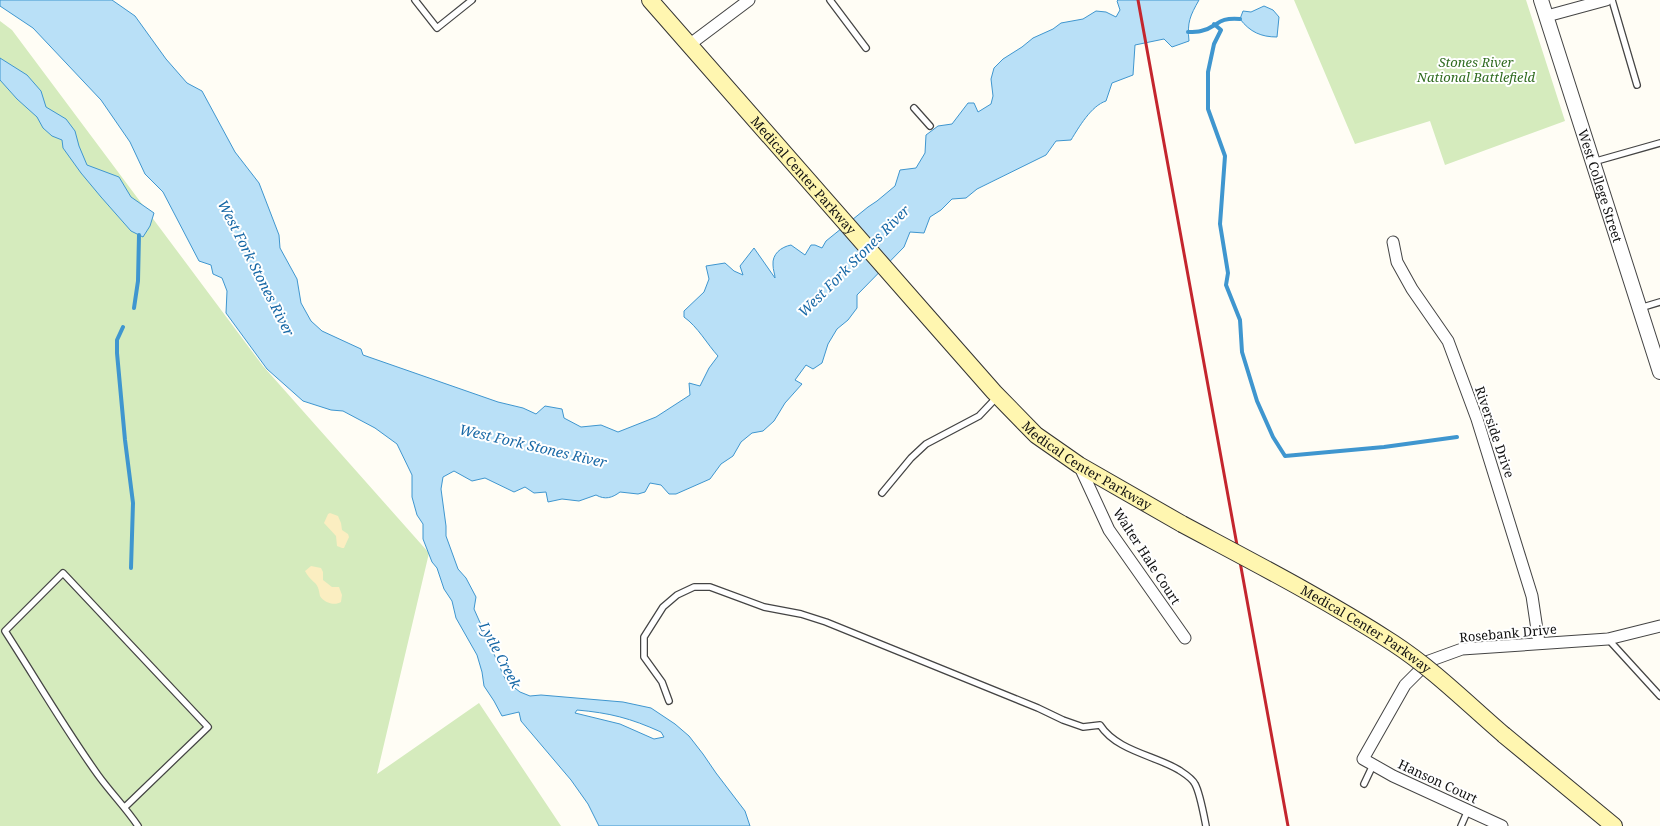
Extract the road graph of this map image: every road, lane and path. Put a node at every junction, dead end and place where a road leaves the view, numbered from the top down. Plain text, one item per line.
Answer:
1 (415, 0) edge
2 (472, 0) edge
3 (650, 0) edge
4 (749, 0) edge
5 (830, 0) edge
6 (1541, 0) edge
7 (1606, 0) edge
8 (1612, 0) edge
9 (1546, 16) junction
10 (688, 45) junction
11 (866, 48) dead end
12 (1638, 85) dead end
13 (914, 108) dead end
14 (930, 126) dead end
15 (1660, 143) edge
16 (1593, 162) junction
17 (1393, 242) dead end
18 (1660, 302) edge
19 (1640, 308) junction
20 (1660, 372) edge
21 (998, 396) junction
22 (1079, 465) junction
23 (882, 493) dead end
24 (1660, 626) edge
25 (1184, 638) dead end
26 (1608, 640) junction
27 (1539, 643) junction
28 (1660, 696) edge
29 (669, 700) dead end
30 (1368, 762) junction
31 (1364, 784) dead end
32 (125, 807) junction
33 (1468, 810) junction
34 (138, 826) edge
35 (1206, 826) edge
36 (1461, 826) edge
37 (1502, 826) edge
38 (1614, 826) edge

1 - 2 lane
3 - 10 main road, Medical Center Parkway
4 - 10 street
5 - 11 lane
6 - 9 street, West College Street
7 - 9 street
8 - 12 lane
9 - 16 street, West College Street
10 - 21 main road, Medical Center Parkway
13 - 14 lane
15 - 16 lane
16 - 19 street, West College Street
17 - 27 street, Riverside Drive
18 - 19 lane
19 - 20 street, West College Street
21 - 22 main road, Medical Center Parkway
21 - 23 lane
22 - 25 street, Walter Hale Court
22 - 38 main road, Medical Center Parkway, bridge
24 - 26 street, Rosebank Drive
26 - 27 street, Rosebank Drive
26 - 28 lane
27 - 30 street, Rosebank Drive
29 - 35 lane
30 - 31 lane
30 - 33 street, Hanson Court
32 - 32 lane
32 - 34 lane
33 - 36 lane
33 - 37 street, Hanson Court

